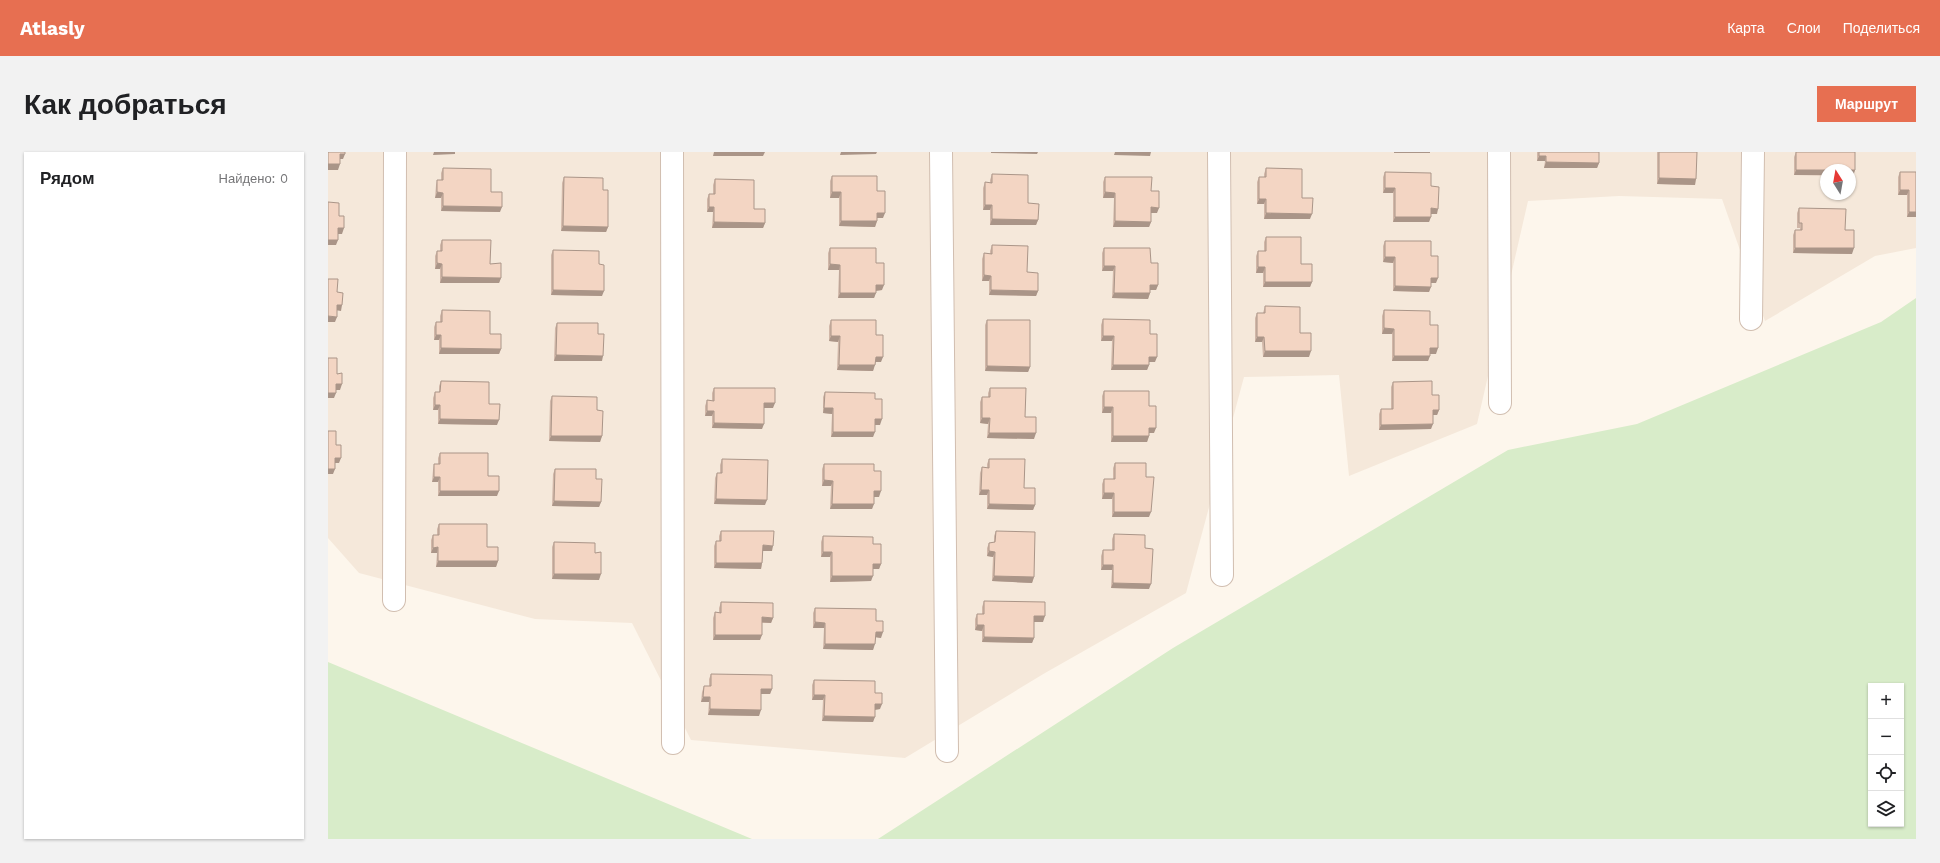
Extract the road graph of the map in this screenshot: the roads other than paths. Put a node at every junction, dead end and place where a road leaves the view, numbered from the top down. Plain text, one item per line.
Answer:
1 (395, 152) edge
2 (672, 152) edge
3 (941, 152) edge
4 (1219, 152) edge
5 (1499, 152) edge
6 (1753, 152) edge
7 (1751, 319) dead end
8 (1500, 403) dead end
9 (1222, 575) dead end
10 (394, 600) dead end
11 (673, 743) dead end
12 (947, 751) dead end

1 - 10 street
2 - 11 street
3 - 12 street
4 - 9 street
5 - 8 street
6 - 7 street

